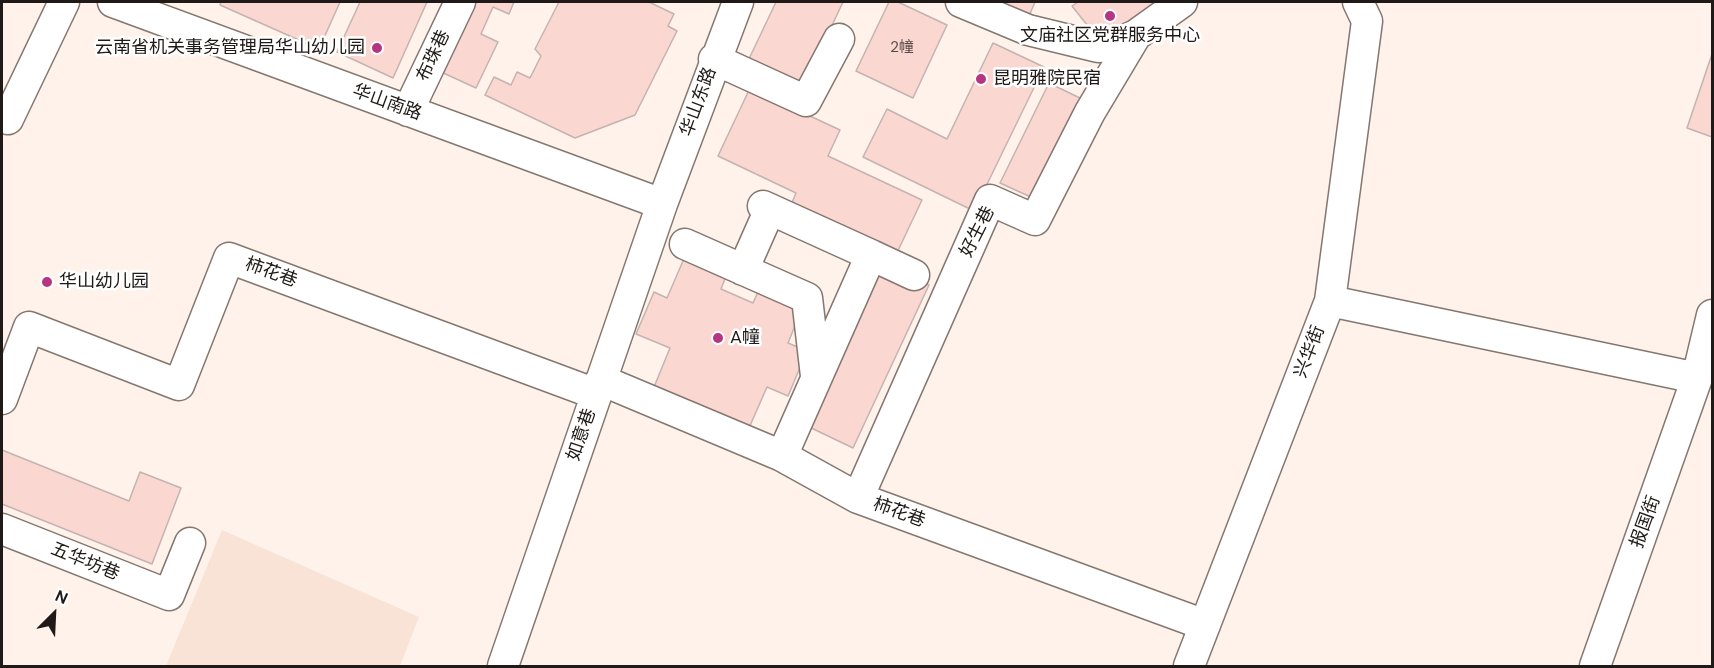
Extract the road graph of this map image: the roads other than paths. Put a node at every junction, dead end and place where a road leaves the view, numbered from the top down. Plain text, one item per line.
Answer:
1 (64, 2) edge
2 (113, 2) edge
3 (460, 2) edge
4 (735, 2) edge
5 (961, 2) edge
6 (1182, 2) edge
7 (1363, 11) edge
8 (1136, 35) junction
9 (839, 39) dead end
10 (714, 59) junction
11 (408, 111) junction
12 (2, 116) edge
13 (662, 204) junction
14 (685, 244) dead end
15 (871, 255) junction
16 (743, 270) junction
17 (914, 275) dead end
18 (1330, 301) junction
19 (1713, 315) edge
20 (1697, 378) junction
21 (816, 379) junction
22 (599, 387) junction
23 (2, 399) edge
24 (782, 456) junction
25 (858, 498) junction
26 (2, 529) edge
27 (190, 543) dead end
28 (1205, 625) junction
29 (503, 666) edge
30 (1189, 666) edge
31 (1594, 666) edge

1 - 12 street
2 - 11 street, 华山南路
3 - 11 street, 布珠巷
4 - 10 street, 华山东路
5 - 8 street
6 - 8 street
7 - 18 street, 兴华街
8 - 25 street, 好生巷
9 - 10 street
10 - 13 street, 华山东路
11 - 13 street, 华山南路
13 - 22 street, 如意巷
14 - 16 street
15 - 16 street
15 - 17 street
15 - 21 street
16 - 21 street
18 - 20 street
18 - 28 street, 兴华街
19 - 20 street, 报国街
20 - 31 street, 报国街
21 - 24 street
22 - 23 street, 柿花巷
22 - 24 street, 柿花巷
22 - 29 street, 如意巷
24 - 25 street, 柿花巷
25 - 28 street, 柿花巷
26 - 27 street, 五华坊巷
28 - 30 street, 兴华街

